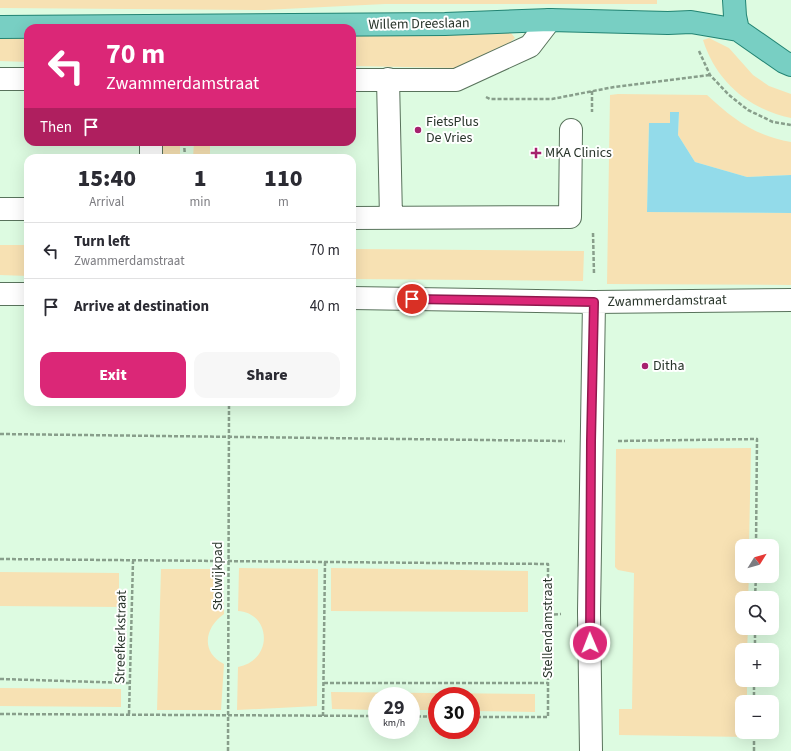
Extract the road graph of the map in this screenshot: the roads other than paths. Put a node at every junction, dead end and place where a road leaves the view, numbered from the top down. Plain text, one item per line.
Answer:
1 (734, 0) edge
2 (550, 20) junction
3 (356, 25) edge
4 (0, 27) edge
5 (24, 27) edge
6 (738, 30) junction
7 (791, 65) edge
8 (0, 79) edge
9 (388, 79) junction
10 (24, 80) edge
11 (356, 80) edge
12 (571, 130) dead end
13 (0, 209) edge
14 (24, 209) edge
15 (356, 218) edge
16 (391, 218) junction
17 (0, 294) edge
18 (24, 294) edge
19 (356, 298) edge
20 (791, 300) edge
21 (594, 302) junction
22 (591, 751) edge

1 - 6 main road
2 - 3 main road, Willem Dreeslaan
2 - 6 main road, Willem Dreeslaan
2 - 9 street
4 - 5 main road, Willem Dreeslaan
6 - 7 main road
8 - 10 street
9 - 11 street
9 - 16 street
12 - 16 street
13 - 14 street
15 - 16 street
17 - 18 street
19 - 21 street, Zwammerdamstraat
20 - 21 street, Zwammerdamstraat
21 - 22 street

